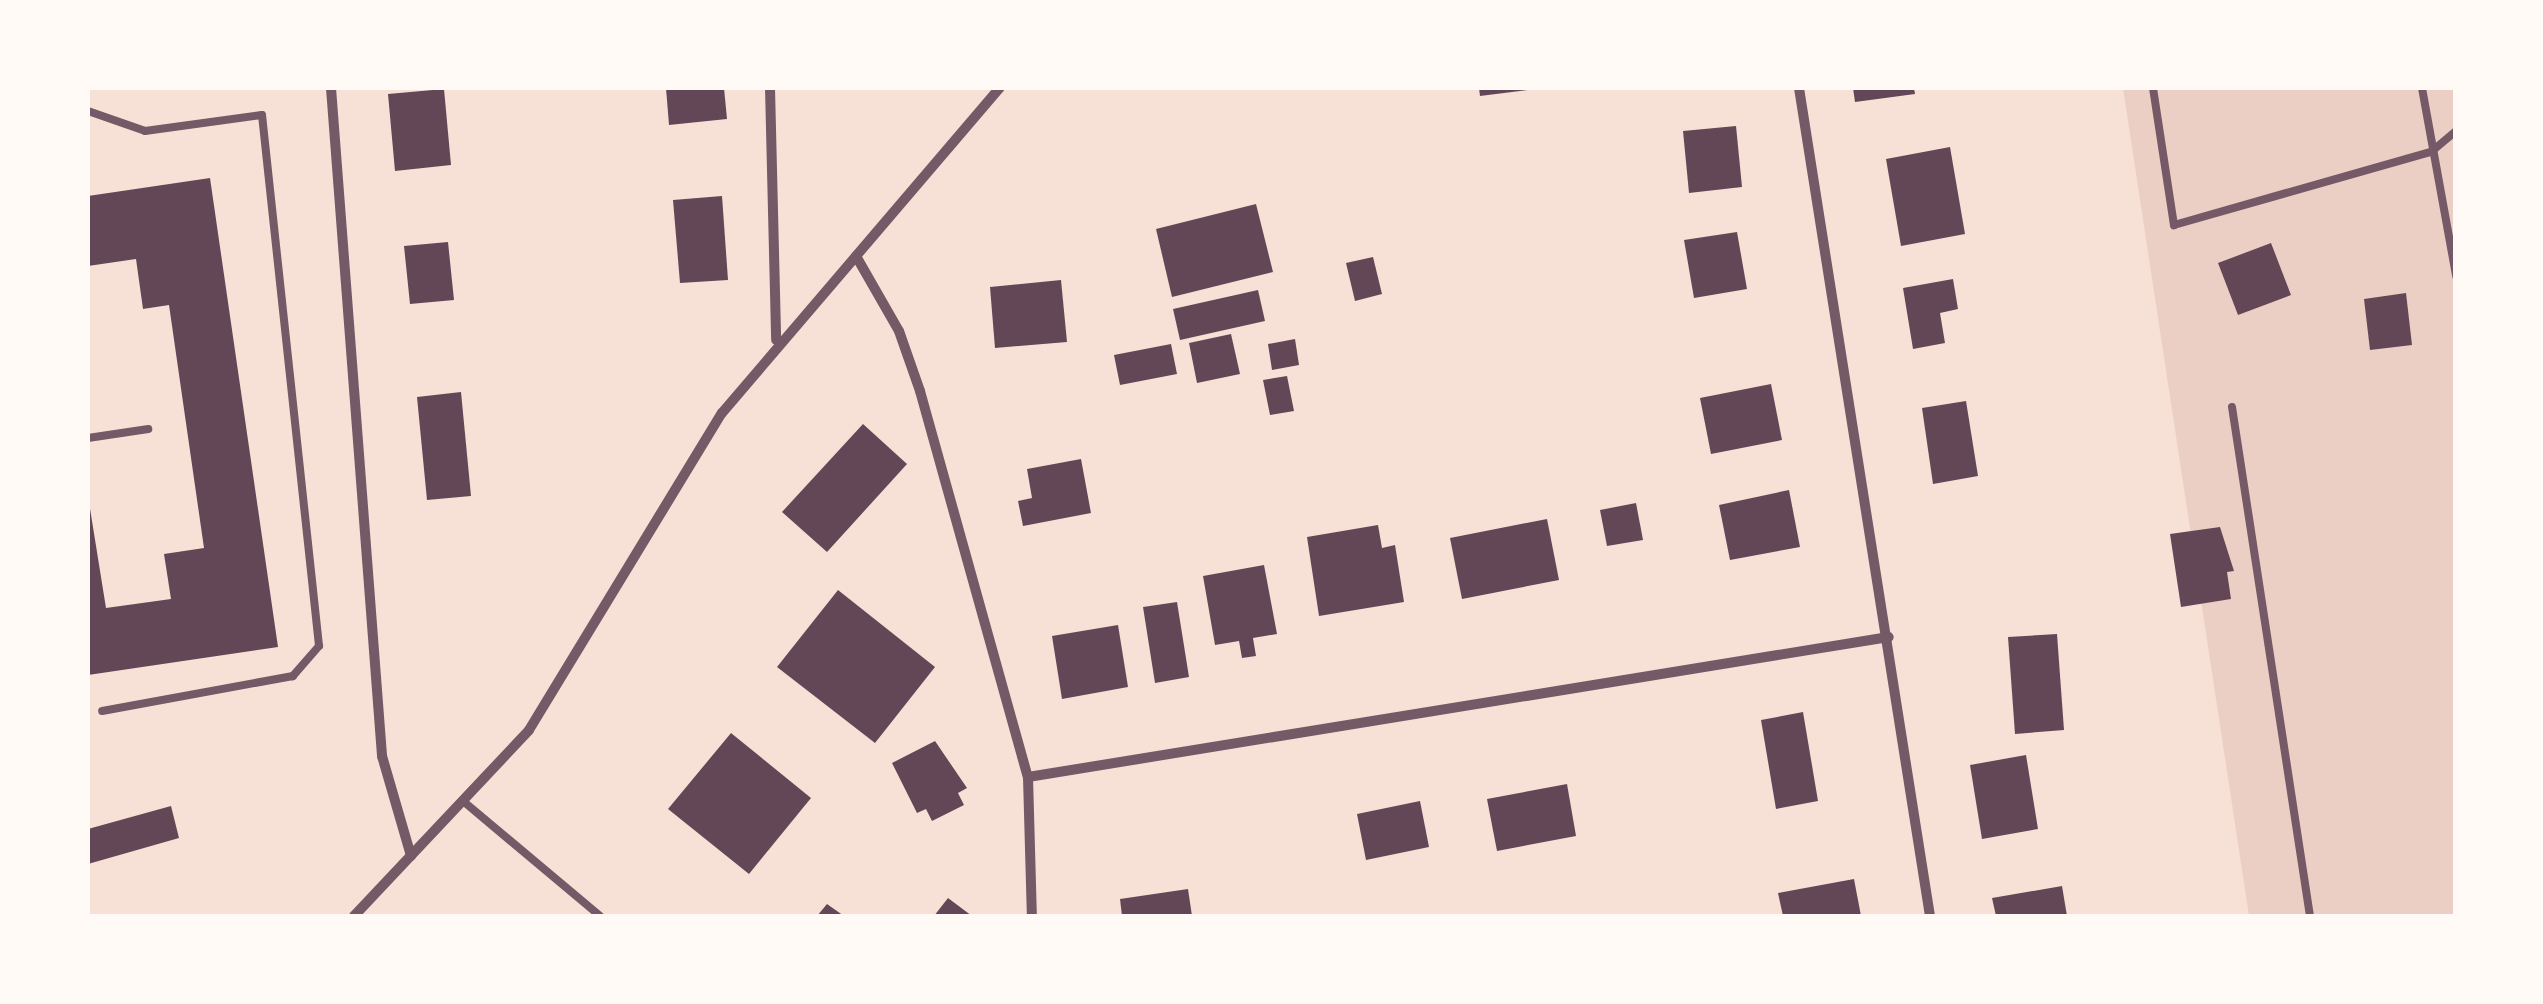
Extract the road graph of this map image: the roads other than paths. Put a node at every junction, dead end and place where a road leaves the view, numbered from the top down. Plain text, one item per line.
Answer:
1 (331, 88) edge
2 (770, 88) edge
3 (1000, 88) edge
4 (1798, 88) edge
5 (2153, 88) edge
6 (2422, 88) edge
7 (88, 110) edge
8 (2456, 131) edge
9 (2431, 152) junction
10 (856, 256) junction
11 (2456, 276) edge
12 (776, 341) junction
13 (2232, 407) dead end
14 (148, 429) dead end
15 (88, 438) edge
16 (1889, 637) junction
17 (102, 711) dead end
18 (1028, 777) junction
19 (463, 801) junction
20 (411, 856) junction
21 (354, 916) edge
22 (600, 916) edge
23 (1032, 916) edge
24 (1930, 916) edge
25 (2310, 916) edge

1 - 20 street
2 - 12 street
3 - 10 street
4 - 16 street
5 - 9 lane
6 - 9 lane
7 - 17 lane
8 - 9 lane
9 - 11 lane
10 - 12 street
10 - 18 street
12 - 19 street
13 - 25 lane
14 - 15 lane
16 - 18 street
16 - 24 street
18 - 23 street
19 - 20 street
19 - 22 lane
20 - 21 street

